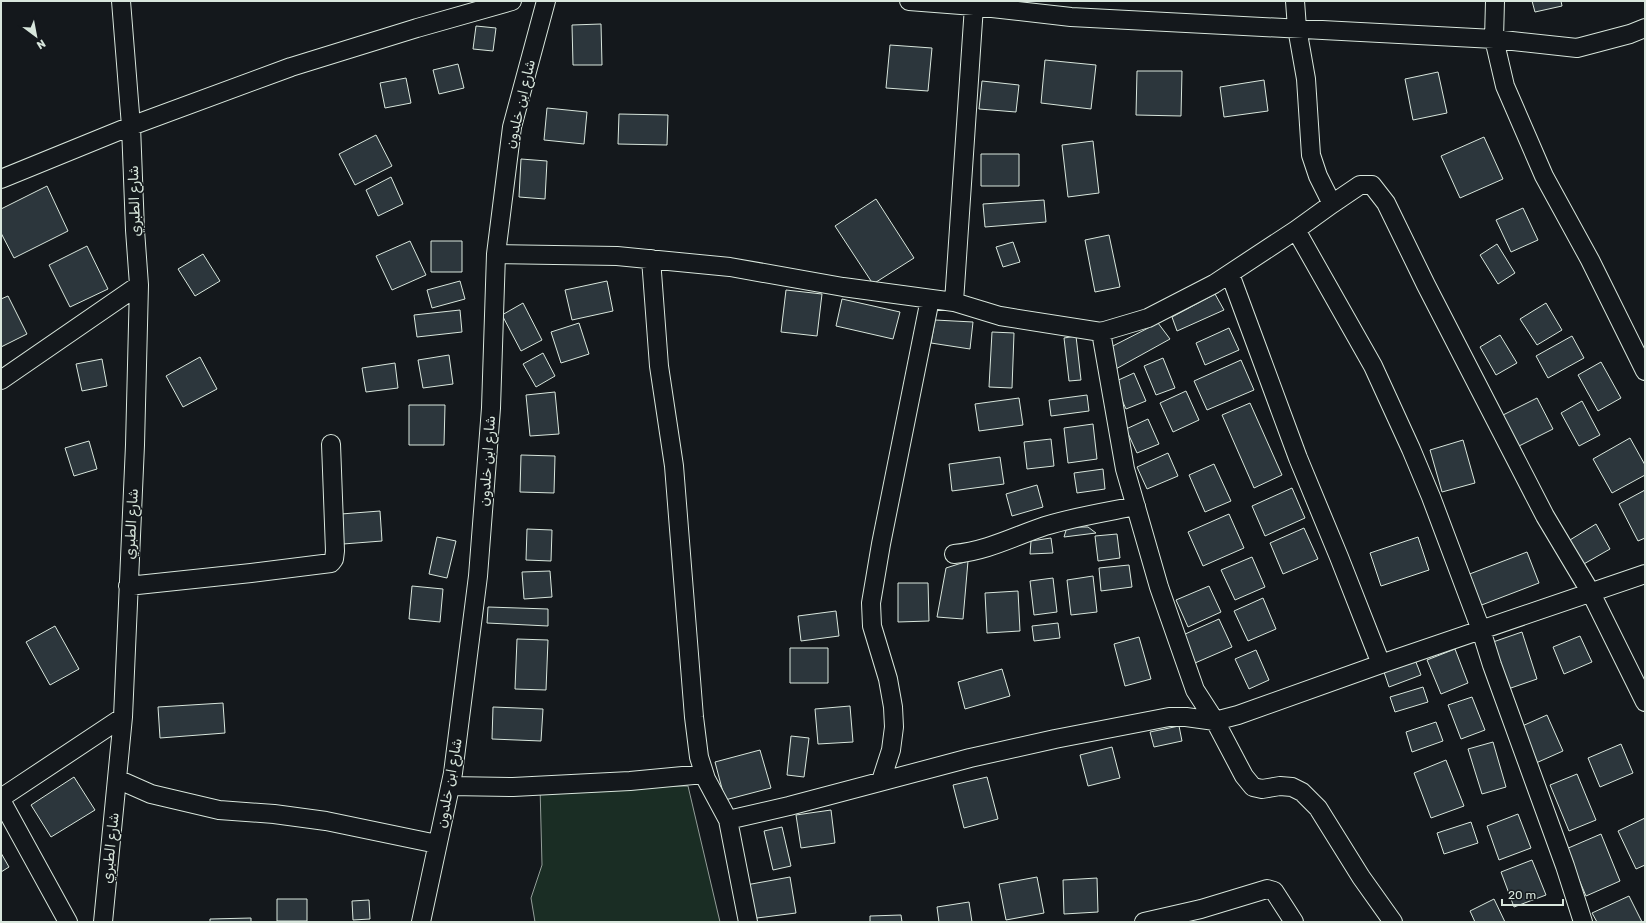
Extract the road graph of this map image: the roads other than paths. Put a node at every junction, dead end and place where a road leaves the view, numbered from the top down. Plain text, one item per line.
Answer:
1 (121, 1) edge
2 (512, 1) edge
3 (546, 1) edge
4 (909, 1) edge
5 (1295, 1) edge
6 (1495, 1) edge
7 (974, 6) junction
8 (1297, 28) junction
9 (1645, 28) edge
10 (1494, 39) junction
11 (132, 126) junction
12 (1, 179) edge
13 (1332, 204) junction
14 (1296, 230) junction
15 (496, 254) junction
16 (651, 259) junction
17 (1230, 274) junction
18 (139, 285) junction
19 (930, 299) junction
20 (954, 302) junction
21 (1101, 332) junction
22 (1645, 371) edge
23 (1, 380) edge
24 (330, 444) dead end
25 (1136, 506) junction
26 (954, 554) dead end
27 (1645, 574) edge
28 (128, 586) junction
29 (1591, 593) junction
30 (1481, 630) junction
31 (1381, 664) junction
32 (1645, 702) edge
33 (123, 717) junction
34 (1215, 721) junction
35 (704, 774) junction
36 (117, 779) junction
37 (881, 781) junction
38 (450, 786) junction
39 (1, 799) edge
40 (728, 820) junction
41 (437, 844) junction
42 (68, 922) edge
43 (103, 922) edge
44 (421, 922) edge
45 (748, 922) edge
46 (1144, 922) edge
47 (1294, 922) edge
48 (1393, 922) edge
49 (1583, 922) edge

1 - 11 street, شارع الطبري
2 - 11 street
3 - 15 street, شارع ابن خلدون
4 - 7 street
5 - 8 street
6 - 10 street
7 - 8 street
7 - 20 street
8 - 10 street
8 - 13 street
9 - 10 street
10 - 22 street
11 - 12 street
11 - 18 street, شارع الطبري
13 - 14 street
13 - 29 street
14 - 17 street
14 - 30 street
15 - 16 street
15 - 38 street, شارع ابن خلدون
16 - 19 street
16 - 35 street
17 - 21 street
17 - 31 street
18 - 23 street
18 - 28 street, شارع الطبري
19 - 20 street
19 - 37 street
20 - 21 street
21 - 25 street
24 - 28 street
25 - 26 street
25 - 34 street
27 - 29 street
28 - 33 street, شارع الطبري
29 - 30 street
29 - 32 street
30 - 31 street
30 - 49 street
31 - 34 street
33 - 36 street, شارع الطبري
33 - 39 street
34 - 37 street
34 - 48 street
35 - 38 street
35 - 40 street
36 - 41 street
36 - 43 street, شارع الطبري
37 - 40 street
38 - 41 street, شارع ابن خلدون
39 - 42 street
40 - 45 street
41 - 44 street, شارع ابن خلدون
46 - 47 street

